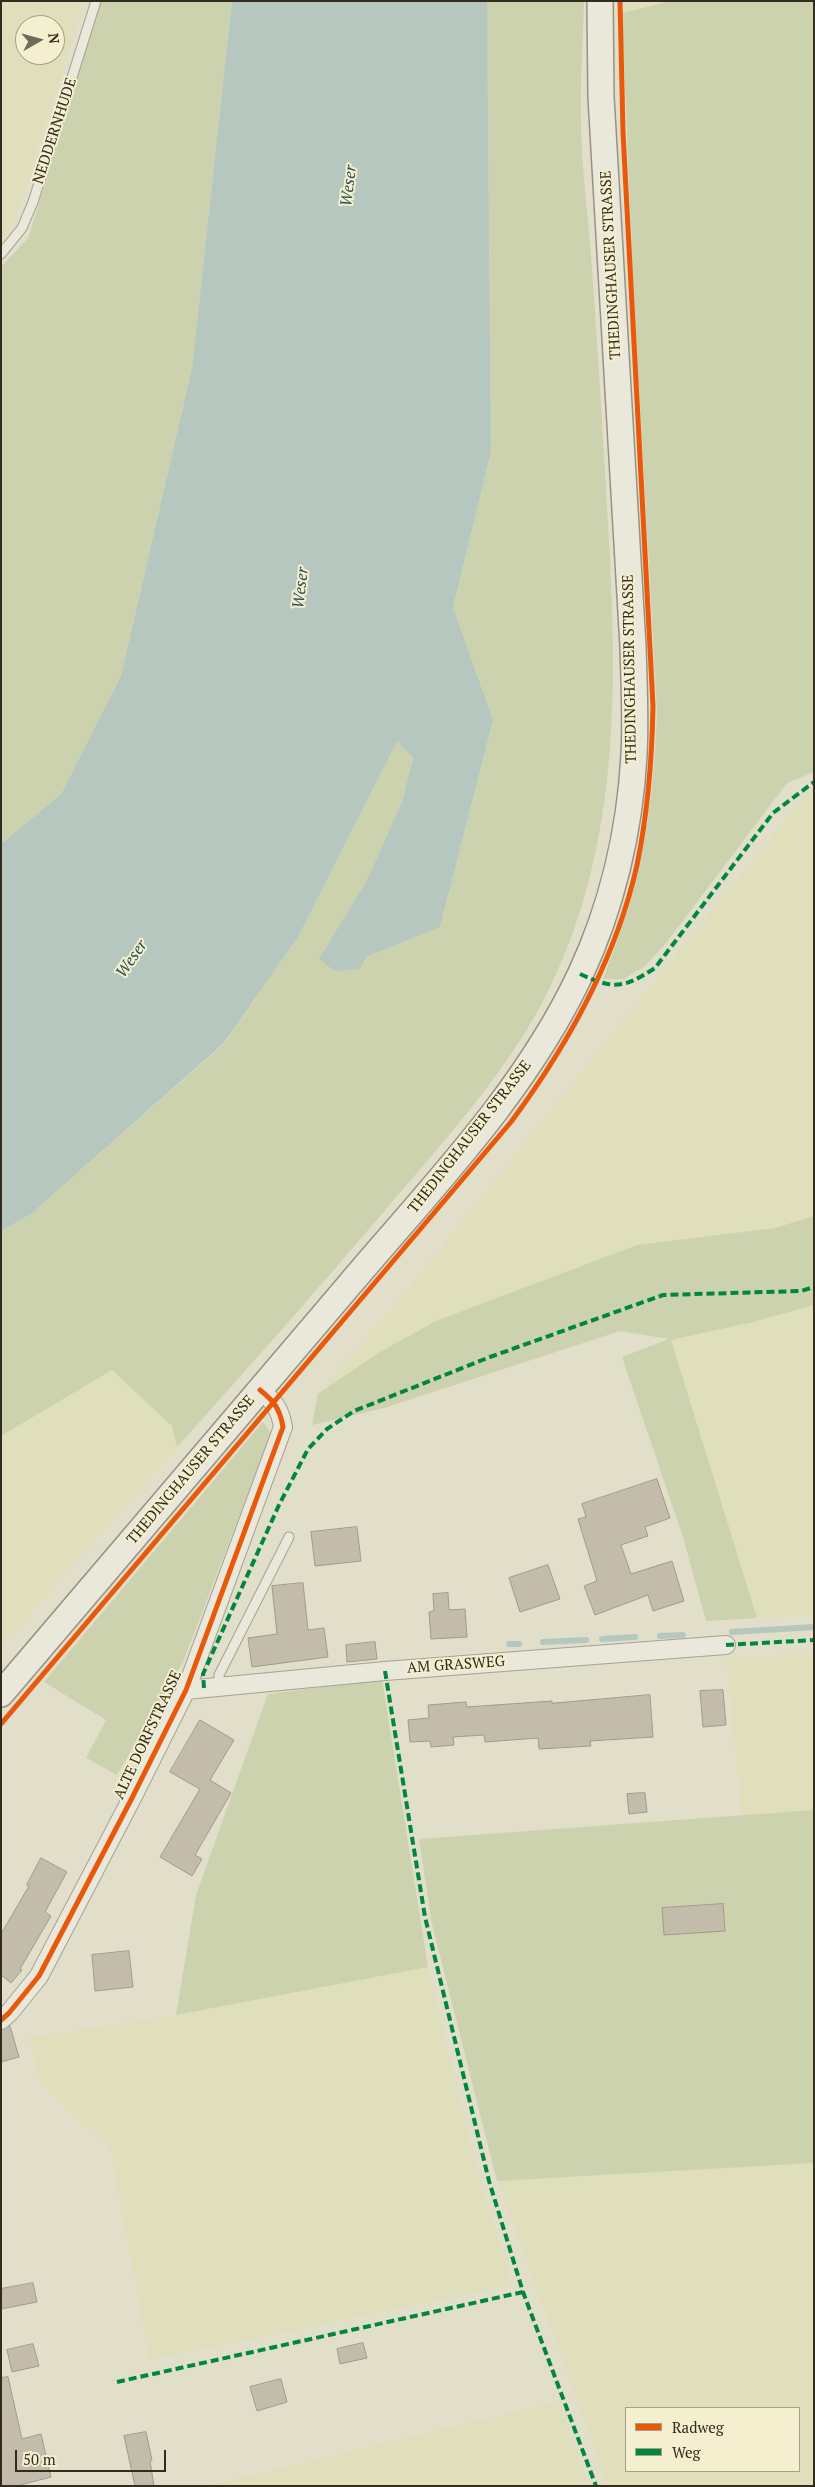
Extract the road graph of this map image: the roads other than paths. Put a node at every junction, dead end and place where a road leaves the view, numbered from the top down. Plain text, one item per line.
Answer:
1 (96, 1) edge
2 (600, 1) edge
3 (1, 254) edge
4 (260, 1390) junction
5 (289, 1537) dead end
6 (726, 1646) dead end
7 (219, 1687) junction
8 (186, 1690) junction
9 (8, 1701) edge
10 (1, 2020) edge

1 - 3 lane, NEDDERNHUDE
2 - 4 main road, THEDINGHAUSER STRASSE
4 - 8 street, ALTE DORFSTRASSE
4 - 9 main road, THEDINGHAUSER STRASSE
5 - 7 lane
6 - 7 street, AM GRASWEG
7 - 8 street, AM GRASWEG
8 - 10 street, ALTE DORFSTRASSE

